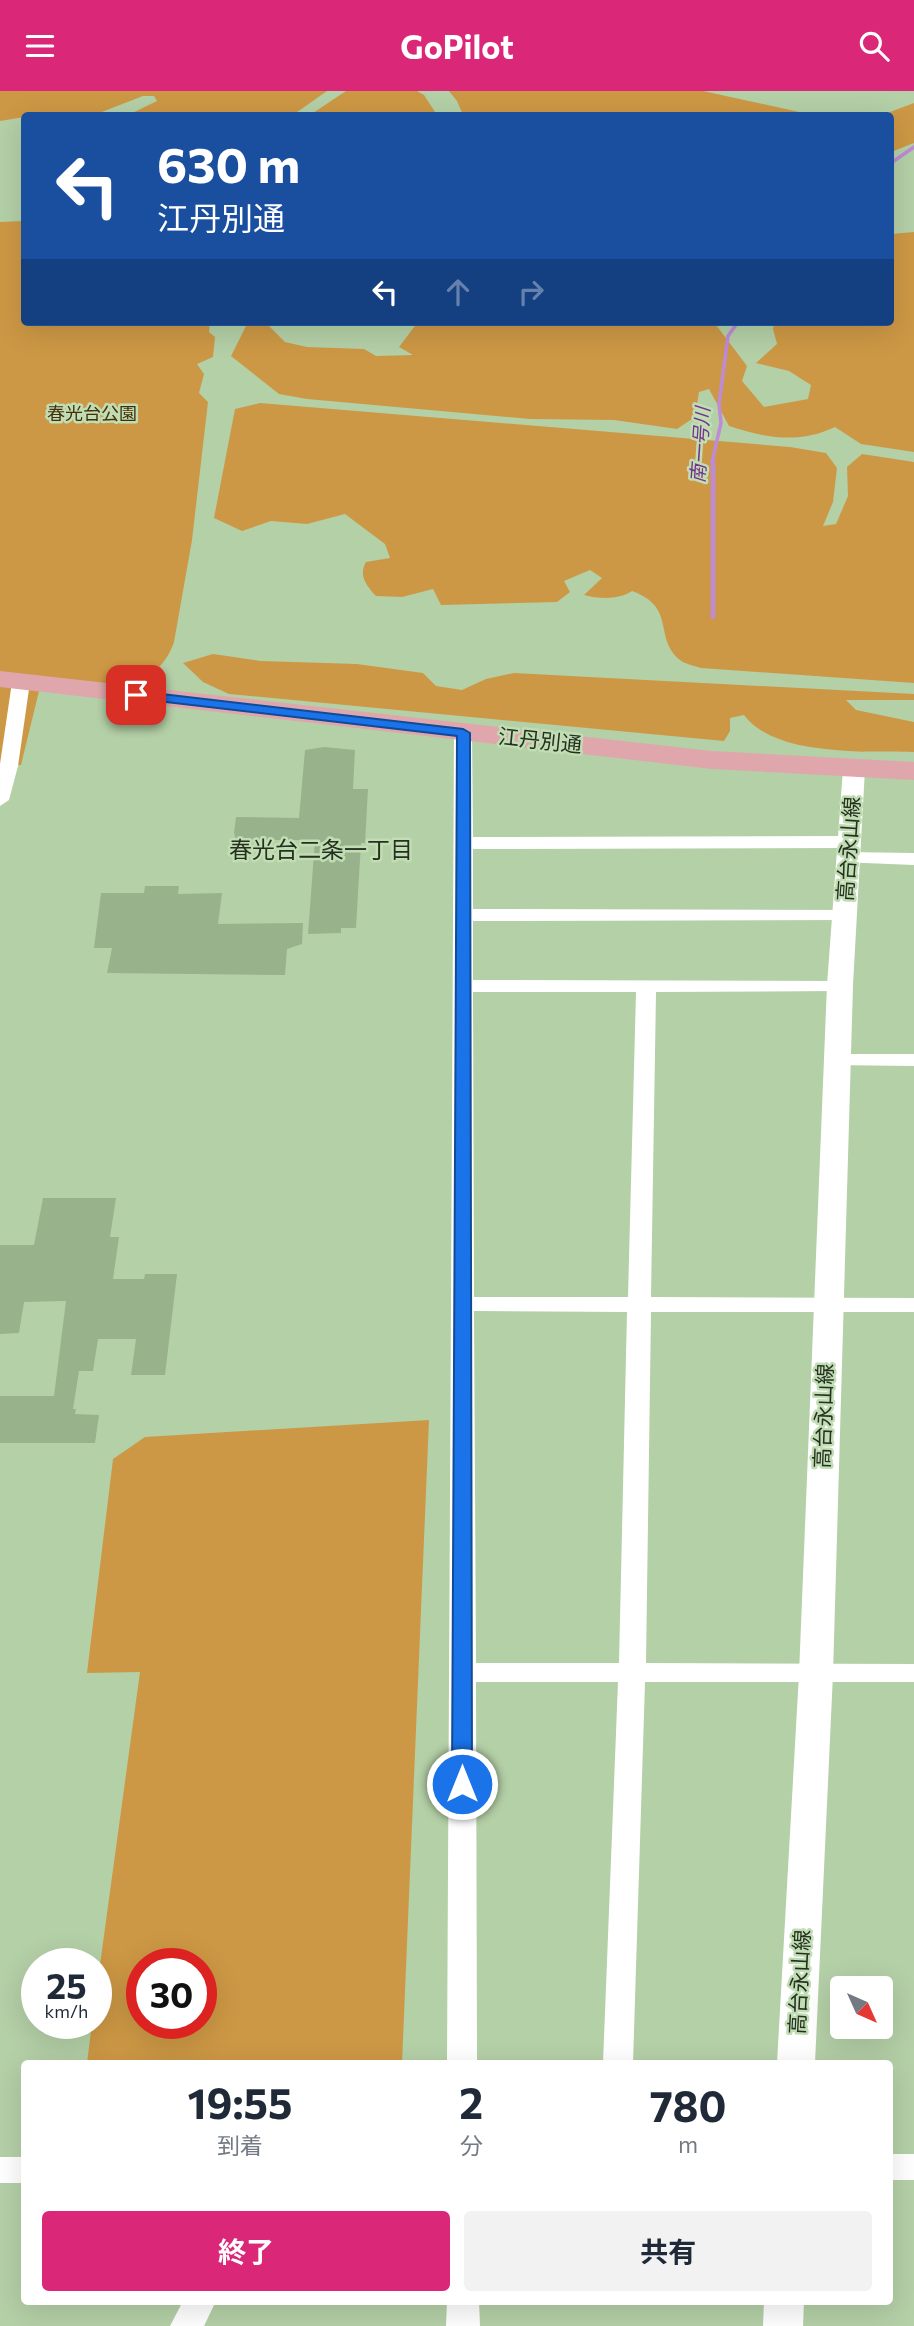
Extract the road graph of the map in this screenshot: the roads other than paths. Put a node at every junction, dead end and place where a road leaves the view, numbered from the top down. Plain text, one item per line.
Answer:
1 (10, 680) edge
2 (463, 733) junction
3 (4, 766) edge
4 (854, 769) junction
5 (914, 771) edge
6 (0, 800) edge
7 (464, 843) junction
8 (847, 850) junction
9 (914, 859) edge
10 (845, 914) junction
11 (463, 915) junction
12 (840, 985) junction
13 (464, 986) junction
14 (646, 986) junction
15 (839, 1060) junction
16 (914, 1060) edge
17 (463, 1304) junction
18 (639, 1305) junction
19 (828, 1305) junction
20 (914, 1305) edge
21 (463, 1672) junction
22 (632, 1672) junction
23 (914, 1673) edge
24 (816, 1674) junction
25 (462, 2060) edge
26 (618, 2060) edge
27 (796, 2060) edge
28 (893, 2167) edge
29 (914, 2167) edge
30 (0, 2170) edge
31 (21, 2170) edge
32 (198, 2305) edge
33 (463, 2305) edge
34 (784, 2305) edge
35 (187, 2326) edge
36 (463, 2326) edge
37 (783, 2326) edge

1 - 2 main road, 江丹別通
1 - 3 street
2 - 4 main road, 江丹別通
2 - 7 street
3 - 6 street
4 - 5 main road, 江丹別通
4 - 8 street, 高台永山線
7 - 8 street
7 - 11 street
8 - 9 street
8 - 10 street, 高台永山線
10 - 11 street
10 - 12 street, 高台永山線
11 - 13 street
12 - 14 street
12 - 15 street, 高台永山線
13 - 14 street
13 - 17 street
14 - 18 street
15 - 16 street
15 - 19 street, 高台永山線
17 - 18 street
17 - 21 street
18 - 19 street
18 - 22 street
19 - 20 street
19 - 24 street, 高台永山線
21 - 22 street
21 - 25 street
22 - 24 street
22 - 26 street
23 - 24 street
24 - 27 street, 高台永山線
28 - 29 street
30 - 31 street
32 - 35 street
33 - 36 street
34 - 37 street

